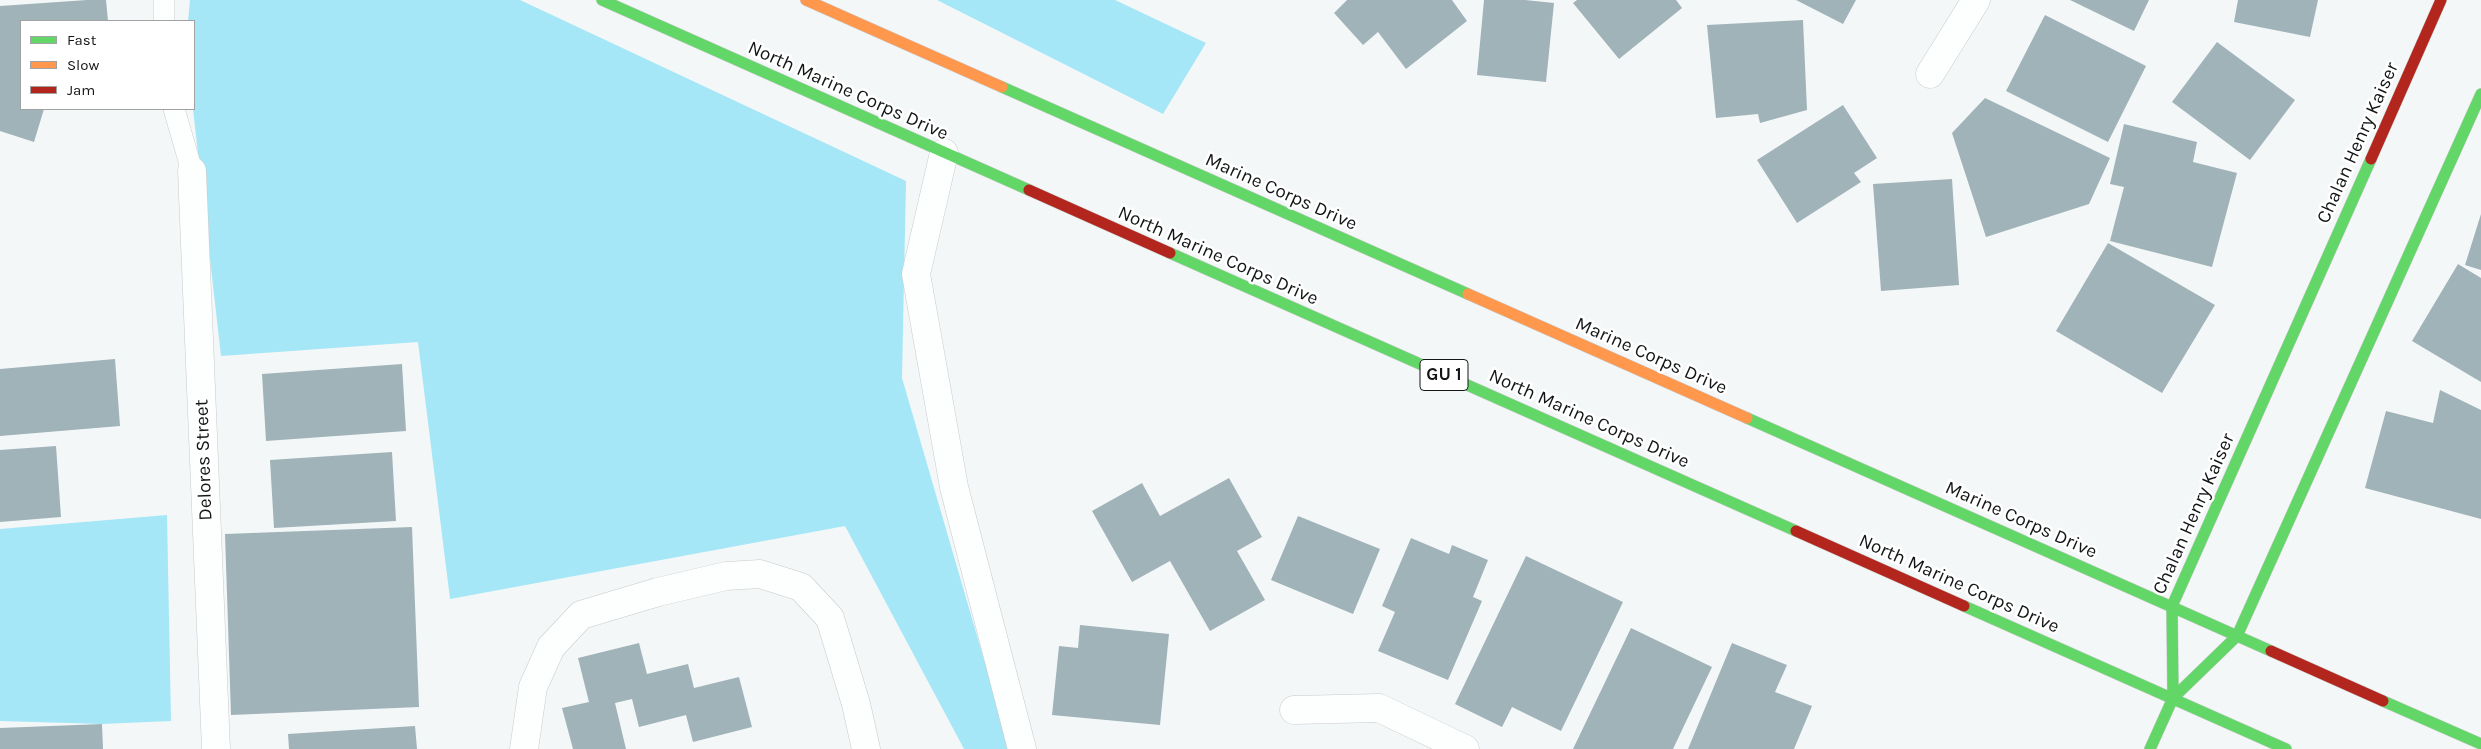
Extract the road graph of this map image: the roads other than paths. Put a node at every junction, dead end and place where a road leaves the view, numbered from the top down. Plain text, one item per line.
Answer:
1 (164, 0) edge
2 (602, 0) edge
3 (1976, 0) edge
4 (2441, 0) edge
5 (821, 4) edge
6 (164, 20) edge
7 (1930, 74) dead end
8 (2481, 94) edge
9 (174, 110) edge
10 (944, 153) junction
11 (192, 171) joint
12 (2172, 606) junction
13 (2237, 636) junction
14 (2173, 698) junction
15 (1294, 710) dead end
16 (2481, 744) edge
17 (216, 749) edge
18 (524, 749) edge
19 (866, 749) edge
20 (1022, 749) edge
21 (1465, 749) edge
22 (2150, 749) edge
23 (2286, 749) edge

1 - 6 lane
2 - 10 main road, North Marine Corps Drive / GU 1
3 - 7 street
4 - 12 main road, Chalan Henry Kaiser
5 - 12 main road, Marine Corps Drive
8 - 13 main road
9 - 11 lane
10 - 14 main road, North Marine Corps Drive / GU 1
10 - 20 street
11 - 17 street, Delores Street
12 - 13 main road, Marine Corps Drive
12 - 14 main road, Chalan Henry Kaiser
13 - 14 main road
13 - 16 main road, Marine Corps Drive
14 - 22 main road
14 - 23 main road, North Marine Corps Drive / GU 1
15 - 21 street
18 - 19 street

